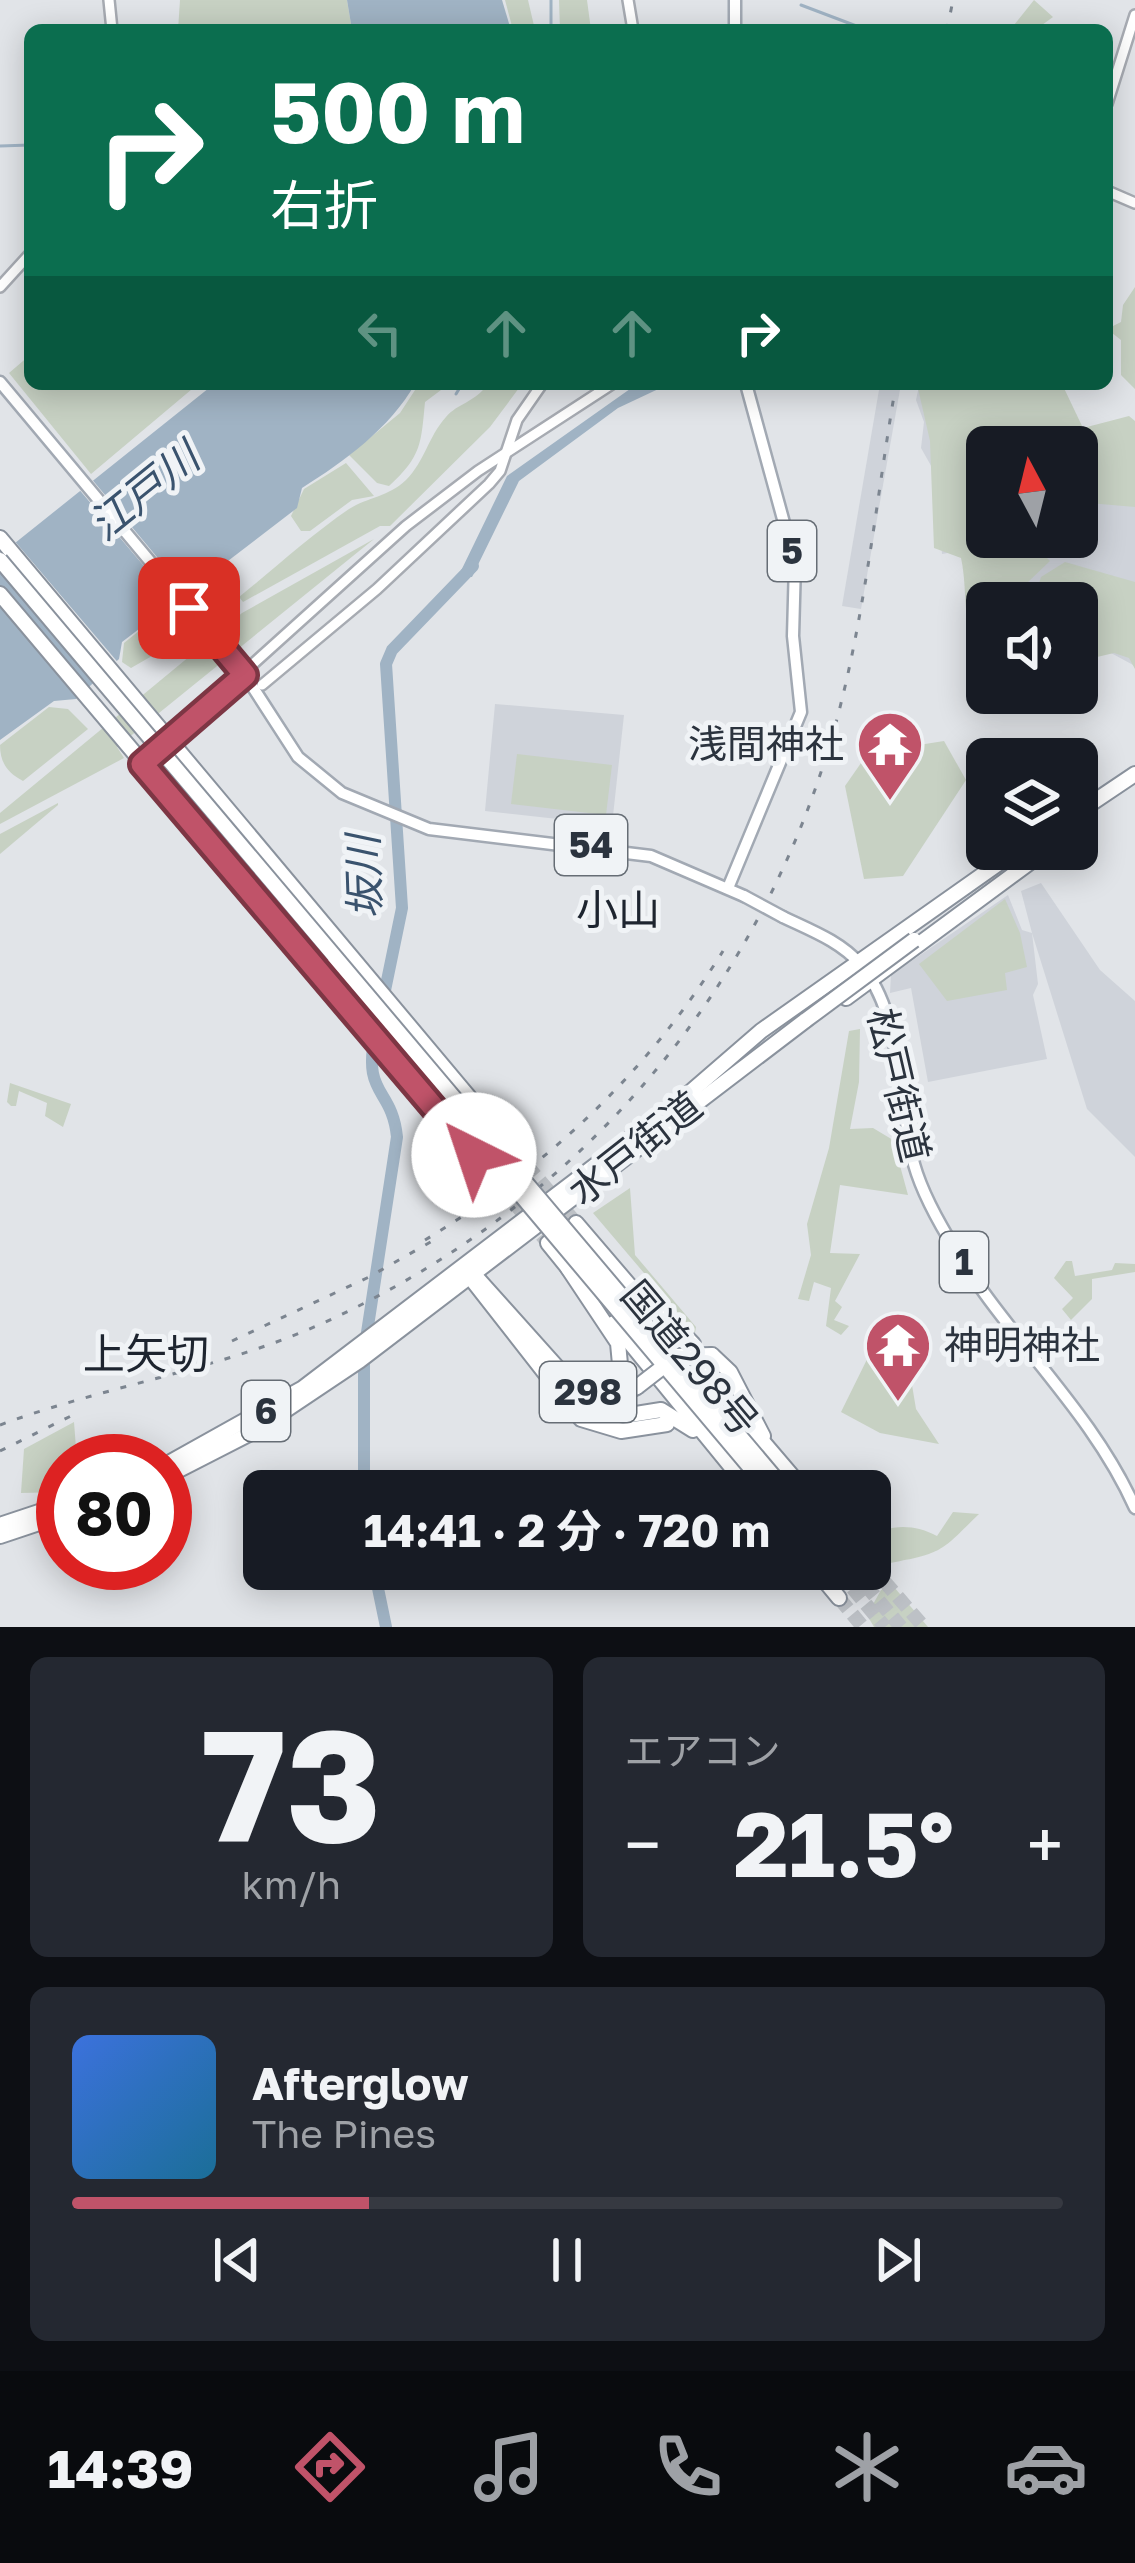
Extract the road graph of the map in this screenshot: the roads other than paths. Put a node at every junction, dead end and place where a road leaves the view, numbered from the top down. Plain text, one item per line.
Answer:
1 (1135, 15) edge
2 (1113, 85) edge
3 (24, 261) edge
4 (0, 287) edge
5 (0, 382) edge
6 (538, 390) edge
7 (603, 390) edge
8 (748, 390) edge
9 (521, 413) junction
10 (540, 431) junction
11 (506, 453) junction
12 (0, 538) edge
13 (0, 560) edge
14 (0, 575) edge
15 (0, 594) edge
16 (245, 675) junction
17 (262, 685) dead end
18 (175, 746) junction
19 (147, 770) junction
20 (1135, 774) edge
21 (1098, 801) edge
22 (1003, 870) edge
23 (1006, 870) edge
24 (1008, 870) edge
25 (728, 888) junction
26 (859, 962) junction
27 (872, 980) junction
28 (803, 1016) junction
29 (385, 1051) junction
30 (425, 1100) junction
31 (689, 1106) junction
32 (672, 1108) junction
33 (499, 1133) tunnel mouth
34 (474, 1155) tunnel mouth
35 (576, 1223) tunnel mouth
36 (592, 1240) junction
37 (548, 1243) tunnel mouth
38 (568, 1268) junction
39 (469, 1272) junction
40 (526, 1333) junction
41 (693, 1344) dead end
42 (359, 1354) junction
43 (562, 1398) junction
44 (747, 1418) junction
45 (667, 1424) dead end
46 (712, 1446) junction
47 (192, 1451) edge
48 (192, 1463) edge
49 (732, 1470) edge
50 (752, 1470) edge
51 (768, 1470) edge
52 (790, 1470) edge
53 (1135, 1508) edge
54 (36, 1513) edge
55 (36, 1524) edge
56 (0, 1525) edge
57 (0, 1536) edge
58 (831, 1590) edge
59 (838, 1598) tunnel mouth

1 - 2 street
3 - 4 street
5 - 16 main road, 54
6 - 9 street
7 - 10 street
8 - 25 main road, 5
9 - 10 street
9 - 11 street
10 - 11 street
11 - 16 street
11 - 17 street
12 - 18 highway
13 - 51 highway, bridge
14 - 50 highway, bridge
15 - 19 highway
16 - 18 street
16 - 25 main road, 54
18 - 19 street
18 - 33 highway
19 - 29 highway
20 - 21 highway
22 - 26 highway
23 - 28 highway, 水戸街道 / 6, bridge
24 - 27 highway
25 - 26 main road, bridge
26 - 27 main road, 松戸街道 / 1
26 - 32 highway
27 - 31 highway
27 - 53 main road, 松戸街道 / 1
28 - 31 highway, 水戸街道 / 6
28 - 32 highway, 水戸街道 / 6
29 - 30 highway
29 - 30 highway
30 - 34 highway
31 - 39 highway, 水戸街道 / 6
32 - 39 highway, 水戸街道 / 6
35 - 36 highway, 国道298号 / 298
36 - 41 highway, 298
36 - 44 highway, 国道298号 / 298
37 - 38 highway, 国道298号 / 298
38 - 40 highway, 298
38 - 46 highway, 国道298号 / 298
39 - 40 highway, 298
39 - 42 highway, 水戸街道 / 6
39 - 43 highway, 298
40 - 44 highway, 298, bridge
42 - 47 highway, 水戸街道 / 6
42 - 48 highway, 水戸街道 / 6
43 - 45 highway, 298
43 - 46 highway, 298
44 - 52 highway, 国道298号 / 298
46 - 49 highway, 298
54 - 56 highway
55 - 57 highway
58 - 59 highway

